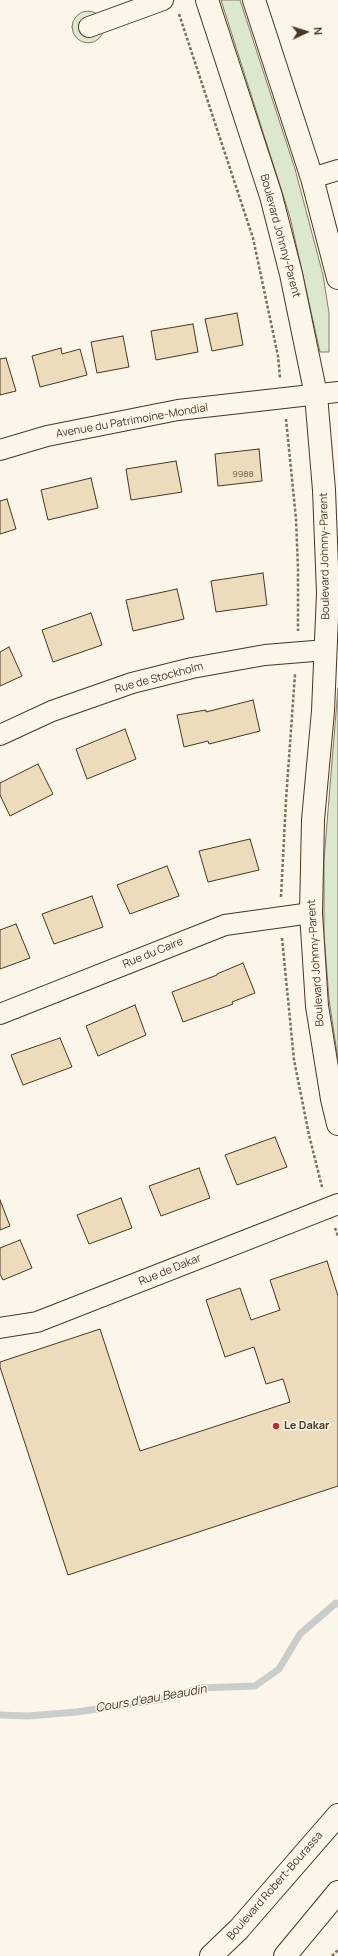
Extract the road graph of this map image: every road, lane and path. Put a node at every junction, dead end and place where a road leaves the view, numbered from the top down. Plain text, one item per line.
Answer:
1 (207, 0) edge
2 (254, 0) edge
3 (170, 4) edge
4 (89, 27) dead end
5 (338, 170) edge
6 (312, 178) junction
7 (338, 278) edge
8 (338, 392) edge
9 (316, 395) junction
10 (282, 398) junction
11 (0, 450) edge
12 (326, 650) junction
13 (297, 652) junction
14 (0, 735) edge
15 (310, 913) junction
16 (280, 917) junction
17 (0, 1014) edge
18 (338, 1124) edge
19 (333, 1206) edge
20 (338, 1236) edge
21 (0, 1328) edge
22 (338, 1815) edge
23 (338, 1892) edge
24 (338, 1950) edge
25 (211, 1956) edge
26 (285, 1956) edge
27 (332, 1956) edge

1 - 9 main road, Boulevard Johnny-Parent
2 - 6 main road
3 - 4 street
3 - 10 path
5 - 6 street
6 - 7 main road
8 - 9 street, Avenue du Patrimoine-Mondial
9 - 10 street, Avenue du Patrimoine-Mondial
9 - 12 main road, Boulevard Johnny-Parent
10 - 11 street, Avenue du Patrimoine-Mondial
10 - 13 path
12 - 13 street, Rue de Stockholm
12 - 15 main road, Boulevard Johnny-Parent
13 - 14 street, Rue de Stockholm
13 - 16 path
15 - 16 street, Rue du Caire
15 - 18 main road, Boulevard Johnny-Parent
16 - 17 street, Rue du Caire
16 - 19 path
19 - 20 path
19 - 21 street, Rue de Dakar
22 - 25 main road, Boulevard Robert-Bourassa
23 - 26 main road
24 - 27 path

